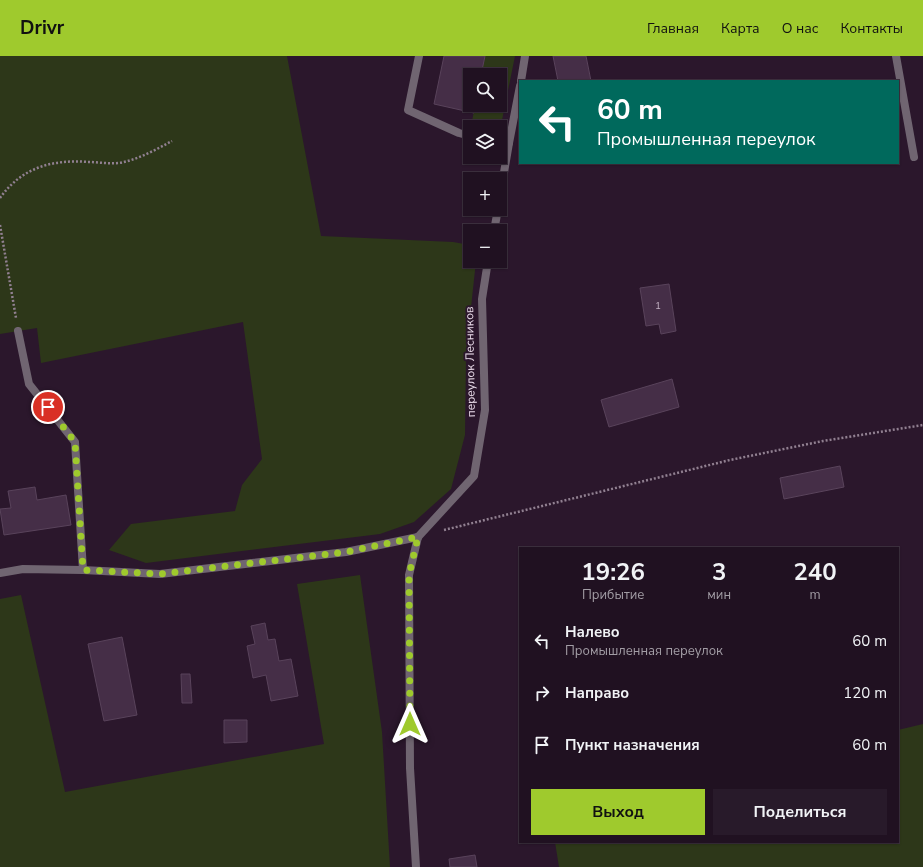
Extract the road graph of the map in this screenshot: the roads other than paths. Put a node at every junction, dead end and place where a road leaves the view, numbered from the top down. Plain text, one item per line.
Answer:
1 (419, 56) edge
2 (526, 56) edge
3 (896, 56) edge
4 (521, 80) edge
5 (519, 91) edge
6 (463, 134) edge
7 (509, 143) joint
8 (914, 157) dead end
9 (504, 172) edge
10 (487, 268) edge
11 (18, 331) road end
12 (418, 537) junction
13 (83, 570) junction
14 (0, 573) edge
15 (416, 867) edge

1 - 6 street
2 - 4 street
3 - 8 street
5 - 7 street
7 - 9 street
10 - 12 street, переулок Лесников
11 - 13 street
12 - 13 street
12 - 15 street
13 - 14 street

